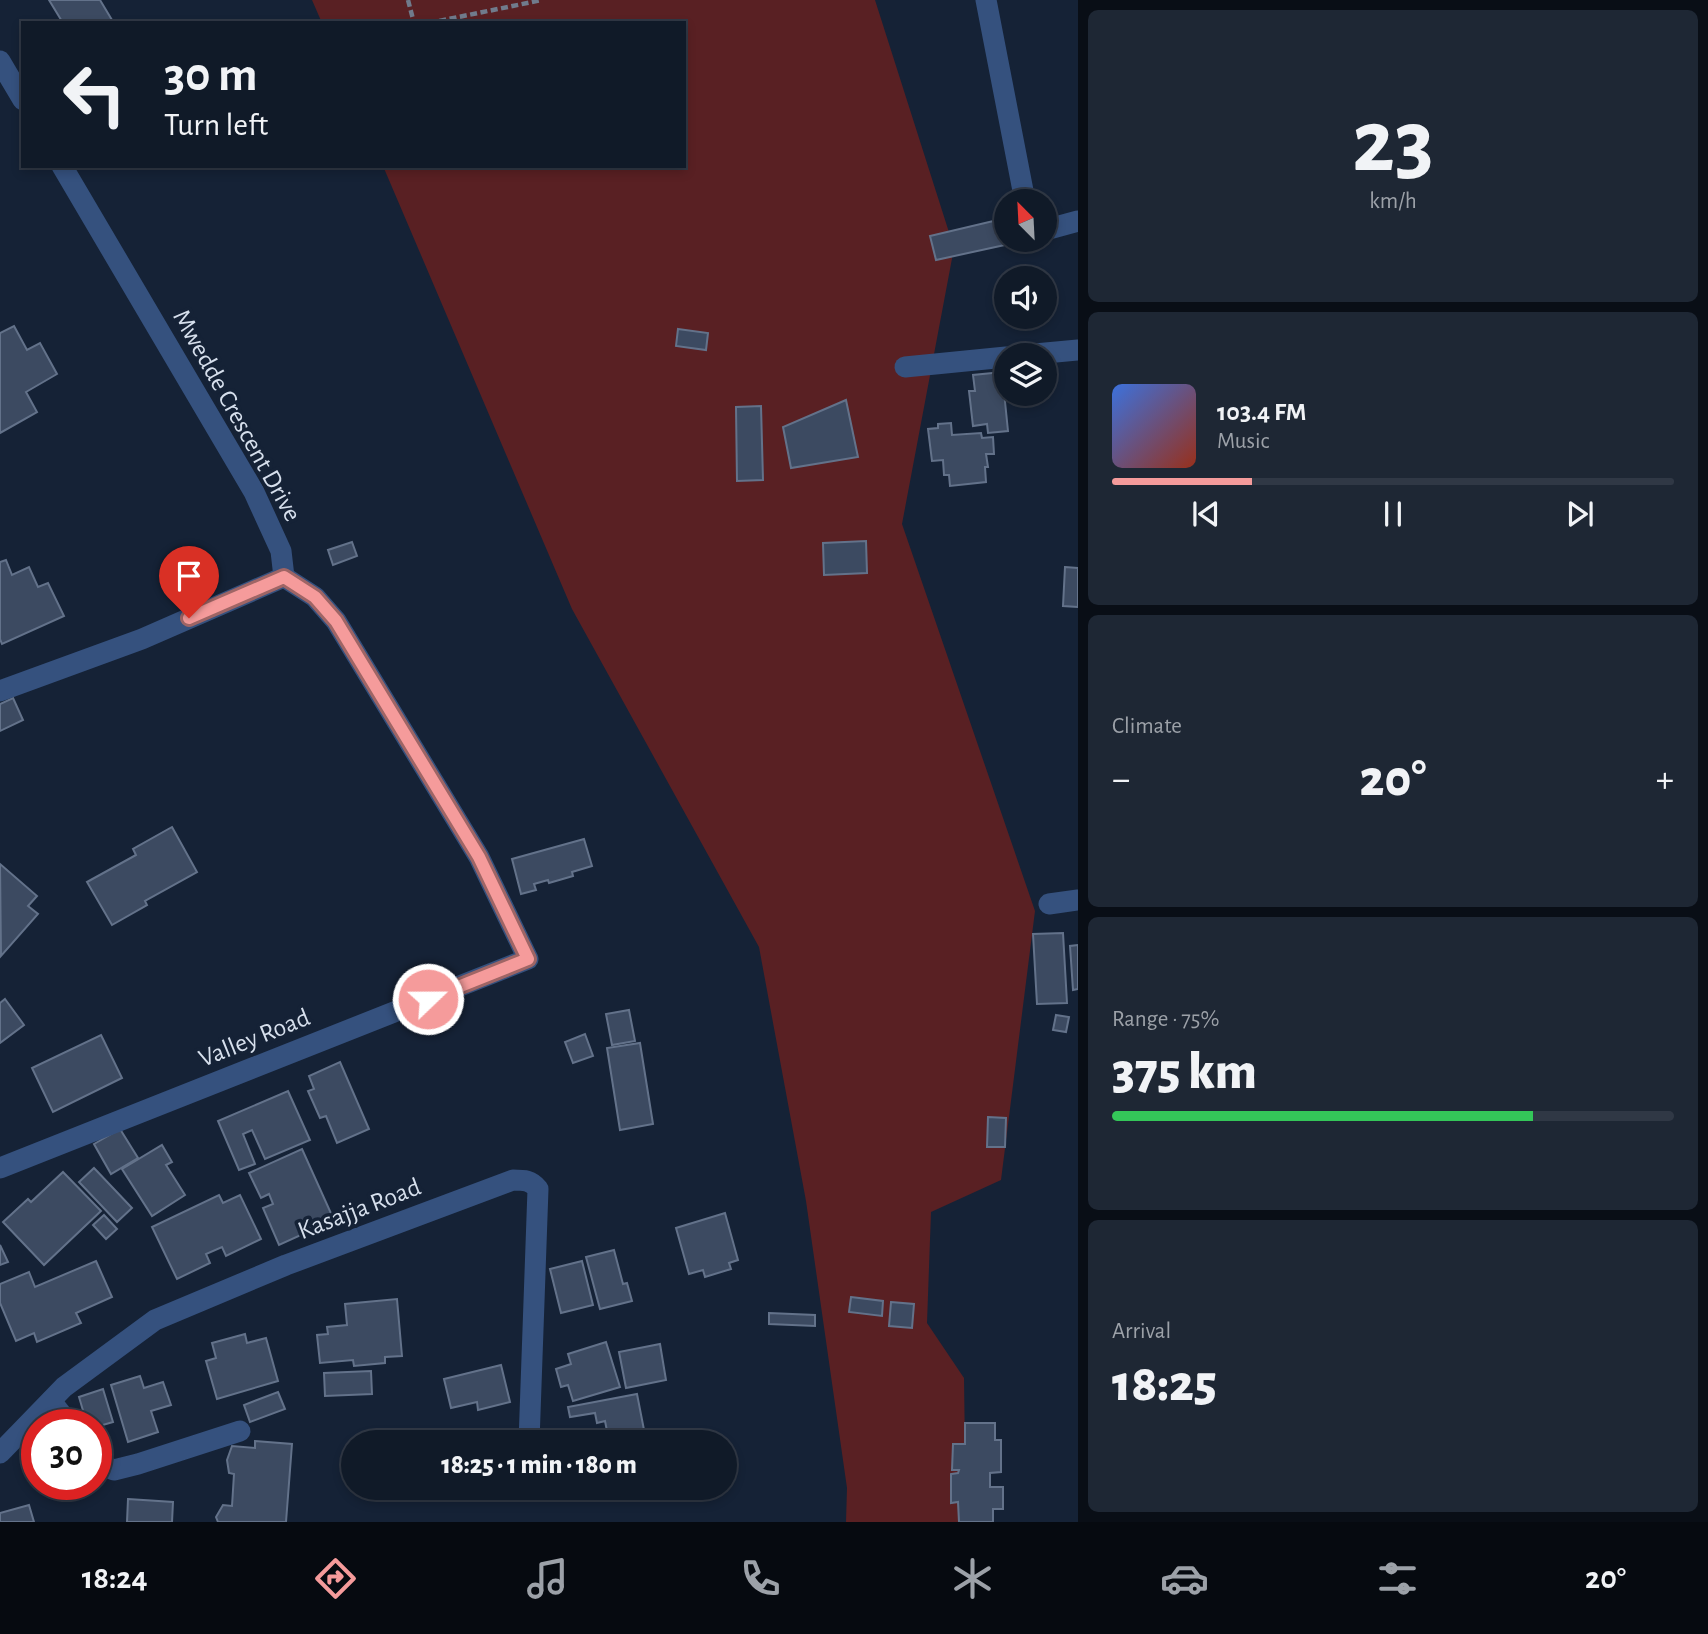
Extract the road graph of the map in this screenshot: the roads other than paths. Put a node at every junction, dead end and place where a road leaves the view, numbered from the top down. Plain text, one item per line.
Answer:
1 (985, 0) edge
2 (0, 61) edge
3 (21, 97) edge
4 (63, 168) edge
5 (1023, 189) edge
6 (1078, 221) edge
7 (1057, 227) edge
8 (1078, 350) edge
9 (1057, 352) edge
10 (994, 358) edge
11 (905, 368) dead end
12 (284, 577) junction
13 (0, 691) edge
14 (1078, 900) edge
15 (1049, 904) dead end
16 (0, 1168) edge
17 (51, 1401) junction
18 (57, 1409) edge
19 (529, 1430) edge
20 (240, 1431) dead end
21 (0, 1454) edge
22 (112, 1469) edge

1 - 5 street
2 - 3 street
4 - 12 street, Mwedde Crescent Drive
6 - 7 street
8 - 9 street
10 - 11 street
12 - 13 street
12 - 16 street, Valley Road
14 - 15 street
17 - 18 street
17 - 19 street, Kasajja Road
17 - 21 street, Kasajja Road
20 - 22 street

